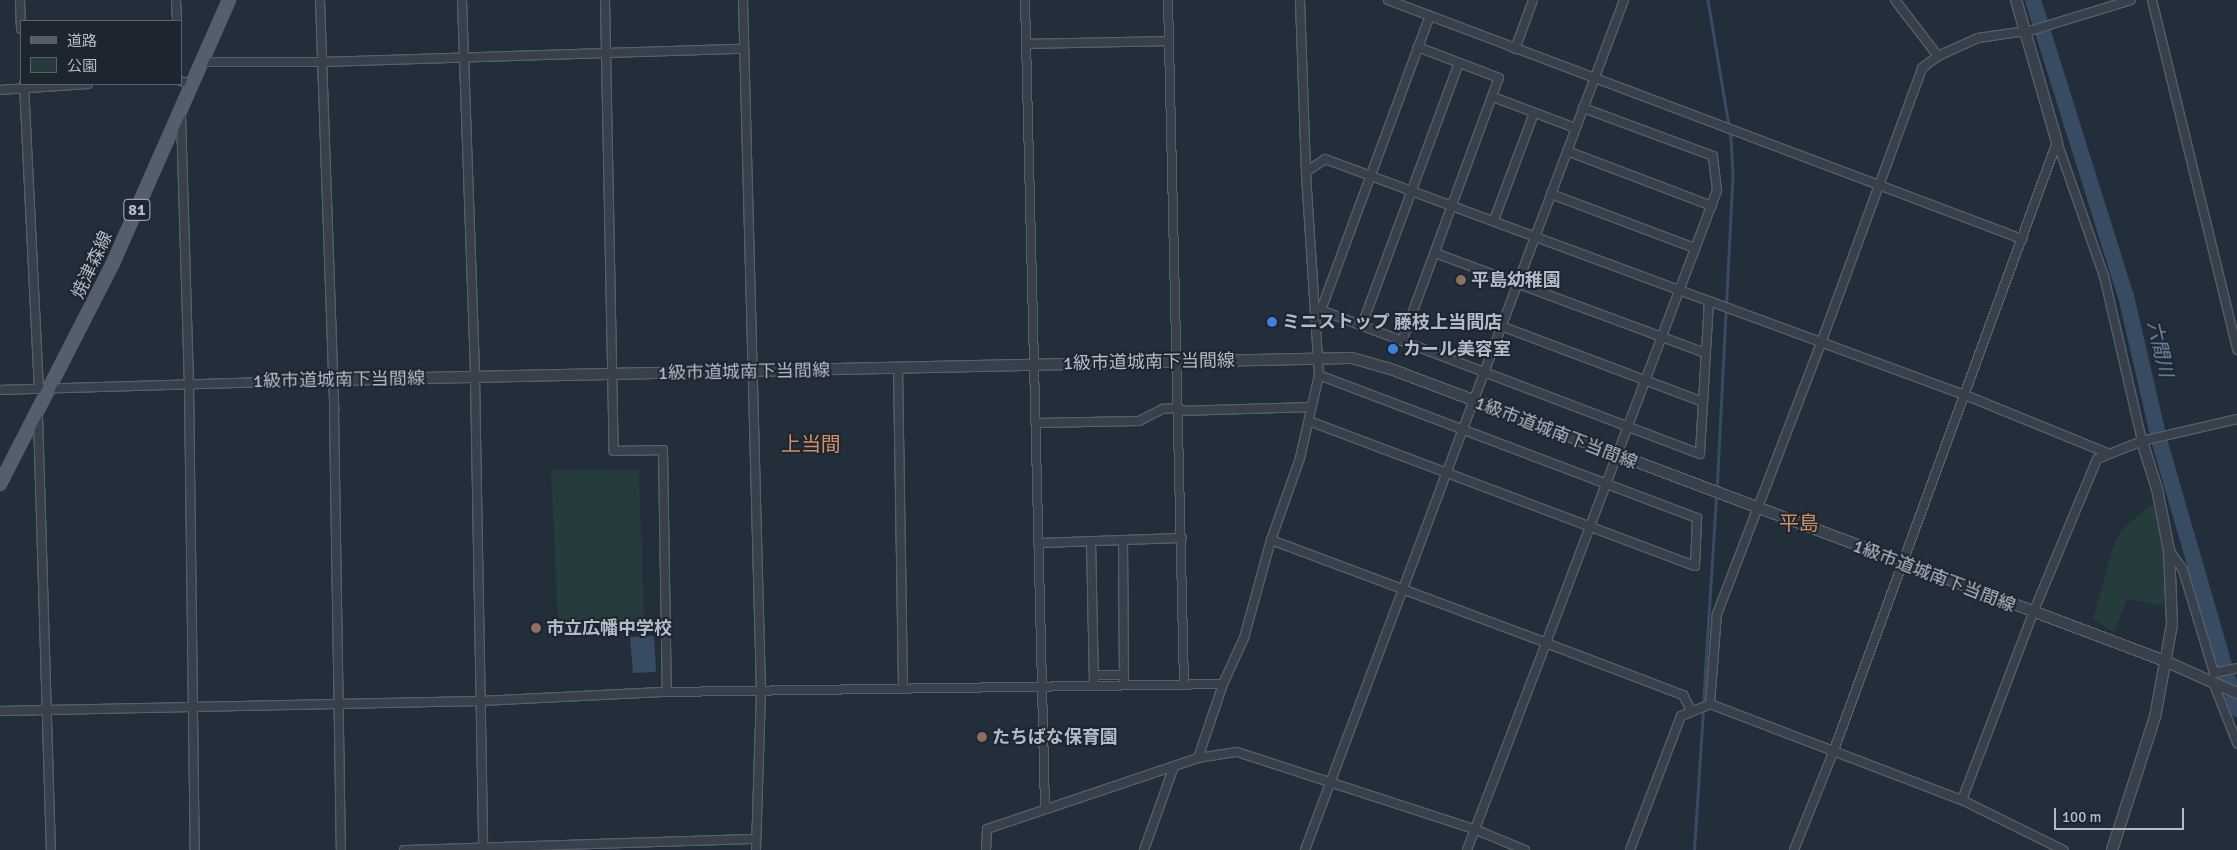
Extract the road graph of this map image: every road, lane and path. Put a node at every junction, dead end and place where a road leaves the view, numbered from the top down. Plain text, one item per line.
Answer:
1 (20, 0) edge
2 (176, 0) edge
3 (229, 0) edge
4 (320, 0) edge
5 (462, 0) edge
6 (605, 0) edge
7 (743, 0) edge
8 (1025, 0) edge
9 (1168, 0) edge
10 (1300, 0) edge
11 (1388, 0) edge
12 (1533, 0) edge
13 (1624, 0) edge
14 (1895, 0) edge
15 (2016, 0) edge
16 (2131, 0) edge
17 (2152, 0) edge
18 (1430, 16) junction
19 (21, 20) edge
20 (177, 20) edge
21 (2029, 30) junction
22 (1168, 41) junction
23 (1026, 44) junction
24 (1418, 47) junction
25 (1515, 49) junction
26 (744, 50) junction
27 (606, 54) junction
28 (463, 56) junction
29 (1938, 56) junction
30 (202, 62) junction
31 (322, 62) junction
32 (1459, 63) junction
33 (1594, 79) junction
34 (187, 83) edge
35 (56, 85) edge
36 (24, 86) edge
37 (0, 90) edge
38 (1493, 97) junction
39 (1583, 108) junction
40 (181, 111) junction
41 (1534, 113) junction
42 (1575, 128) junction
43 (2057, 142) junction
44 (1567, 151) junction
45 (1306, 172) junction
46 (1370, 175) junction
47 (1878, 185) junction
48 (1411, 190) junction
49 (1551, 194) junction
50 (1453, 205) junction
51 (1712, 206) junction
52 (1494, 220) junction
53 (1535, 235) junction
54 (2022, 239) junction
55 (1695, 248) junction
56 (1435, 254) junction
57 (1517, 283) junction
58 (1681, 290) junction
59 (1709, 301) junction
60 (1318, 310) junction
61 (1362, 325) junction
62 (1501, 326) junction
63 (1663, 338) junction
64 (1402, 341) junction
65 (1821, 343) junction
66 (2237, 350) edge
67 (1705, 353) junction
68 (1318, 357) junction
69 (1178, 361) junction
70 (1035, 364) junction
71 (898, 368) junction
72 (754, 372) junction
73 (1483, 372) junction
74 (612, 375) junction
75 (1319, 375) junction
76 (475, 377) junction
77 (332, 380) junction
78 (1647, 381) junction
79 (189, 384) junction
80 (46, 387) junction
81 (0, 390) edge
82 (1965, 395) junction
83 (1472, 401) junction
84 (1703, 402) junction
85 (1312, 407) junction
86 (1179, 409) junction
87 (38, 416) junction
88 (2237, 419) edge
89 (1309, 421) junction
90 (1036, 423) junction
91 (1630, 428) junction
92 (1462, 429) junction
93 (2144, 441) junction
94 (2107, 453) junction
95 (1619, 456) junction
96 (1446, 472) junction
97 (0, 484) edge
98 (1608, 485) junction
99 (1758, 510) junction
100 (1592, 526) junction
101 (1182, 538) junction
102 (1123, 540) junction
103 (1271, 540) junction
104 (1091, 541) junction
105 (1038, 542) junction
106 (2169, 550) junction
107 (1900, 563) junction
108 (1402, 589) junction
109 (2033, 612) junction
110 (1546, 643) junction
111 (2165, 661) junction
112 (2234, 669) edge
113 (1124, 674) junction
114 (1094, 675) junction
115 (2215, 683) junction
116 (1184, 684) junction
117 (1224, 684) junction
118 (1124, 685) junction
119 (1094, 686) junction
120 (1042, 687) junction
121 (903, 689) junction
122 (666, 692) junction
123 (761, 692) junction
124 (2237, 693) edge
125 (480, 701) junction
126 (337, 703) junction
127 (1710, 704) junction
128 (193, 706) junction
129 (47, 710) junction
130 (1691, 710) junction
131 (0, 711) edge
132 (2237, 743) edge
133 (1834, 750) junction
134 (1198, 758) junction
135 (1174, 766) junction
136 (1330, 784) junction
137 (1962, 800) junction
138 (1045, 809) junction
139 (1474, 829) junction
140 (756, 839) junction
141 (483, 849) edge
142 (51, 850) edge
143 (196, 850) edge
144 (341, 850) edge
145 (404, 850) edge
146 (756, 850) edge
147 (986, 850) edge
148 (1144, 850) edge
149 (1305, 850) edge
150 (1467, 850) edge
151 (1525, 850) edge
152 (1630, 850) edge
153 (1794, 850) edge
154 (2063, 850) edge
155 (2112, 850) edge

1 - 19 street
2 - 20 street
3 - 30 main road, 焼津森線 / 81
4 - 31 street
5 - 28 street
6 - 27 street
7 - 26 street
8 - 23 street
9 - 22 street
10 - 45 street
11 - 18 street
12 - 25 street
13 - 33 street
14 - 29 street
15 - 21 street
16 - 21 street
17 - 66 street
18 - 24 street
18 - 25 street
21 - 29 street
21 - 43 street
22 - 23 street
22 - 69 street
23 - 70 street
24 - 32 street
24 - 46 street
25 - 33 street
26 - 27 street
26 - 72 street
27 - 28 street
27 - 74 street
28 - 31 street
28 - 76 street
29 - 47 street
30 - 31 street
30 - 34 main road, 焼津森線 / 81
31 - 77 street
32 - 38 street
32 - 48 street
33 - 39 street
33 - 47 street
34 - 40 main road, 焼津森線 / 81
35 - 36 street
36 - 37 street
36 - 80 street
38 - 41 street
38 - 50 street
39 - 42 street
39 - 51 street
40 - 79 street
40 - 80 main road, 焼津森線 / 81
41 - 42 street
41 - 52 street
42 - 44 street
43 - 54 street
43 - 93 street
44 - 49 street
44 - 51 street
45 - 46 street
45 - 60 street
46 - 48 street
46 - 60 street
47 - 54 street
47 - 65 street
48 - 50 street
48 - 61 street
49 - 53 street
49 - 55 street
50 - 52 street
50 - 56 street
51 - 55 street
52 - 53 street
53 - 57 street
53 - 58 street
54 - 82 street
55 - 58 street
56 - 57 street
56 - 64 street
57 - 62 street
57 - 63 street
58 - 59 street
58 - 63 street
59 - 65 street
59 - 67 street
60 - 61 street
60 - 68 street
61 - 64 street
62 - 73 street
62 - 78 street
63 - 67 street
63 - 78 street
64 - 73 street
65 - 82 street
65 - 99 street
67 - 84 street
68 - 69 street, 1級市道城南下当間線
68 - 75 street
68 - 83 street, 1級市道城南下当間線
69 - 70 street, 1級市道城南下当間線
69 - 86 street
70 - 71 street, 1級市道城南下当間線
70 - 90 street
71 - 72 street, 1級市道城南下当間線
71 - 121 street
72 - 74 street, 1級市道城南下当間線
72 - 123 street
73 - 83 street
73 - 91 street
74 - 76 street, 1級市道城南下当間線
74 - 122 street
75 - 85 street
75 - 92 street
76 - 77 street, 1級市道城南下当間線
76 - 125 street
77 - 79 street, 1級市道城南下当間線
77 - 126 street
78 - 84 street
78 - 91 street
79 - 80 street, 1級市道城南下当間線
79 - 128 street
80 - 81 street, 1級市道城南下当間線
80 - 87 main road, 焼津森線 / 81
82 - 94 street
82 - 107 street
83 - 92 street
83 - 95 street, 1級市道城南下当間線
84 - 91 street
85 - 86 street
85 - 89 street
86 - 90 street
86 - 101 street
87 - 97 main road, 焼津森線 / 81
87 - 129 street
88 - 93 street
89 - 96 street
89 - 103 street
90 - 105 street
91 - 95 street
92 - 96 street
92 - 98 street
93 - 94 street
93 - 106 street
94 - 109 street
95 - 98 street
95 - 99 street, 1級市道城南下当間線
96 - 100 street
96 - 108 street
98 - 100 street
98 - 100 street
99 - 107 street, 1級市道城南下当間線
99 - 127 street
100 - 110 street
101 - 102 street
101 - 116 street
102 - 104 street
102 - 113 street
103 - 108 street
103 - 117 street
104 - 105 street
104 - 114 street
105 - 120 street
106 - 111 street
106 - 112 street
107 - 109 street, 1級市道城南下当間線
107 - 133 street
108 - 110 street
108 - 136 street
109 - 111 street, 1級市道城南下当間線
109 - 137 street
110 - 130 street
110 - 139 street
111 - 115 street, 1級市道城南下当間線
111 - 155 street
113 - 114 street
113 - 118 street
114 - 119 street
115 - 124 street, 1級市道城南下当間線
115 - 132 street
116 - 117 street
116 - 118 street
117 - 134 street
118 - 119 street
119 - 120 street
120 - 121 street
120 - 138 street
121 - 123 street
122 - 123 street
122 - 125 street
123 - 140 street
125 - 126 street
125 - 141 street
126 - 128 street
126 - 144 street
127 - 130 street
127 - 133 street
128 - 129 street
128 - 143 street
129 - 131 street
129 - 142 street
130 - 152 street
133 - 137 street
133 - 153 street
134 - 135 street
134 - 136 street
135 - 138 street
135 - 148 street
136 - 139 street
136 - 149 street
137 - 154 street
138 - 147 street
139 - 150 street
139 - 151 street
140 - 141 street
140 - 146 street
141 - 145 street

